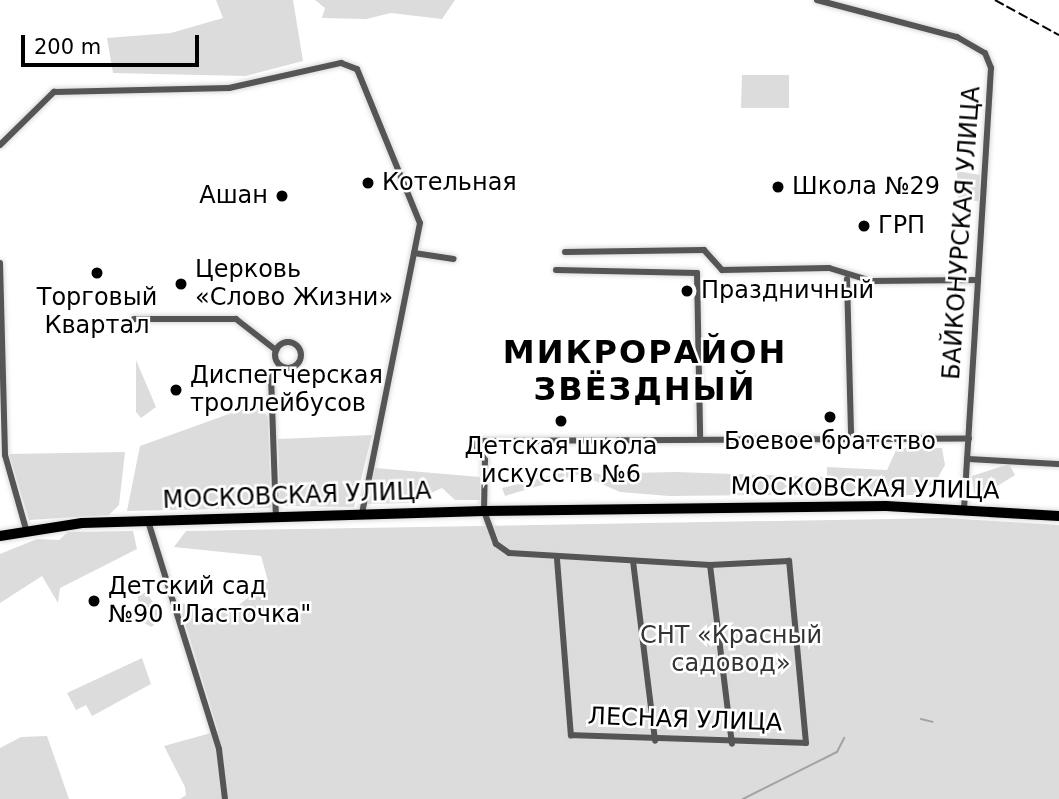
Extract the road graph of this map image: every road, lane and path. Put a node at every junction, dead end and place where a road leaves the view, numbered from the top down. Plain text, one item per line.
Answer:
1 (817, 0) edge
2 (0, 145) edge
3 (414, 253) junction
4 (565, 253) dead end
5 (454, 259) dead end
6 (0, 263) edge
7 (556, 270) dead end
8 (848, 279) dead end
9 (978, 280) junction
10 (134, 319) dead end
11 (276, 350) junction
12 (281, 366) junction
13 (851, 435) junction
14 (700, 436) junction
15 (968, 438) junction
16 (967, 458) junction
17 (1059, 464) edge
18 (964, 509) junction
19 (484, 511) junction
20 (362, 514) junction
21 (1059, 516) edge
22 (276, 519) junction
23 (148, 521) junction
24 (26, 529) junction
25 (0, 537) edge
26 (557, 559) junction
27 (633, 561) junction
28 (710, 565) junction
29 (655, 741) junction
30 (732, 744) junction
31 (225, 799) edge

1 - 9 street, БАЙКОНУРСКАЯ УЛИЦА
2 - 3 street
3 - 5 street
3 - 20 street
4 - 9 street
6 - 24 street
7 - 14 street
8 - 13 street
9 - 15 street, БАЙКОНУРСКАЯ УЛИЦА
10 - 11 street
11 - 12 street
11 - 12 street
12 - 22 street
13 - 14 street
13 - 15 street
14 - 19 street
15 - 16 street, БАЙКОНУРСКАЯ УЛИЦА
16 - 17 street
16 - 18 street, БАЙКОНУРСКАЯ УЛИЦА
18 - 19 main road, МОСКОВСКАЯ УЛИЦА
18 - 21 main road, МОСКОВСКАЯ УЛИЦА
19 - 20 main road, МОСКОВСКАЯ УЛИЦА
19 - 26 street
20 - 22 main road, МОСКОВСКАЯ УЛИЦА
22 - 23 main road, МОСКОВСКАЯ УЛИЦА
23 - 24 main road, МОСКОВСКАЯ УЛИЦА
23 - 31 street
24 - 25 main road, МОСКОВСКАЯ УЛИЦА
26 - 27 street
26 - 29 street, ЛЕСНАЯ УЛИЦА
27 - 28 street
27 - 29 street
28 - 30 street
28 - 30 street, ЛЕСНАЯ УЛИЦА
29 - 30 street, ЛЕСНАЯ УЛИЦА

